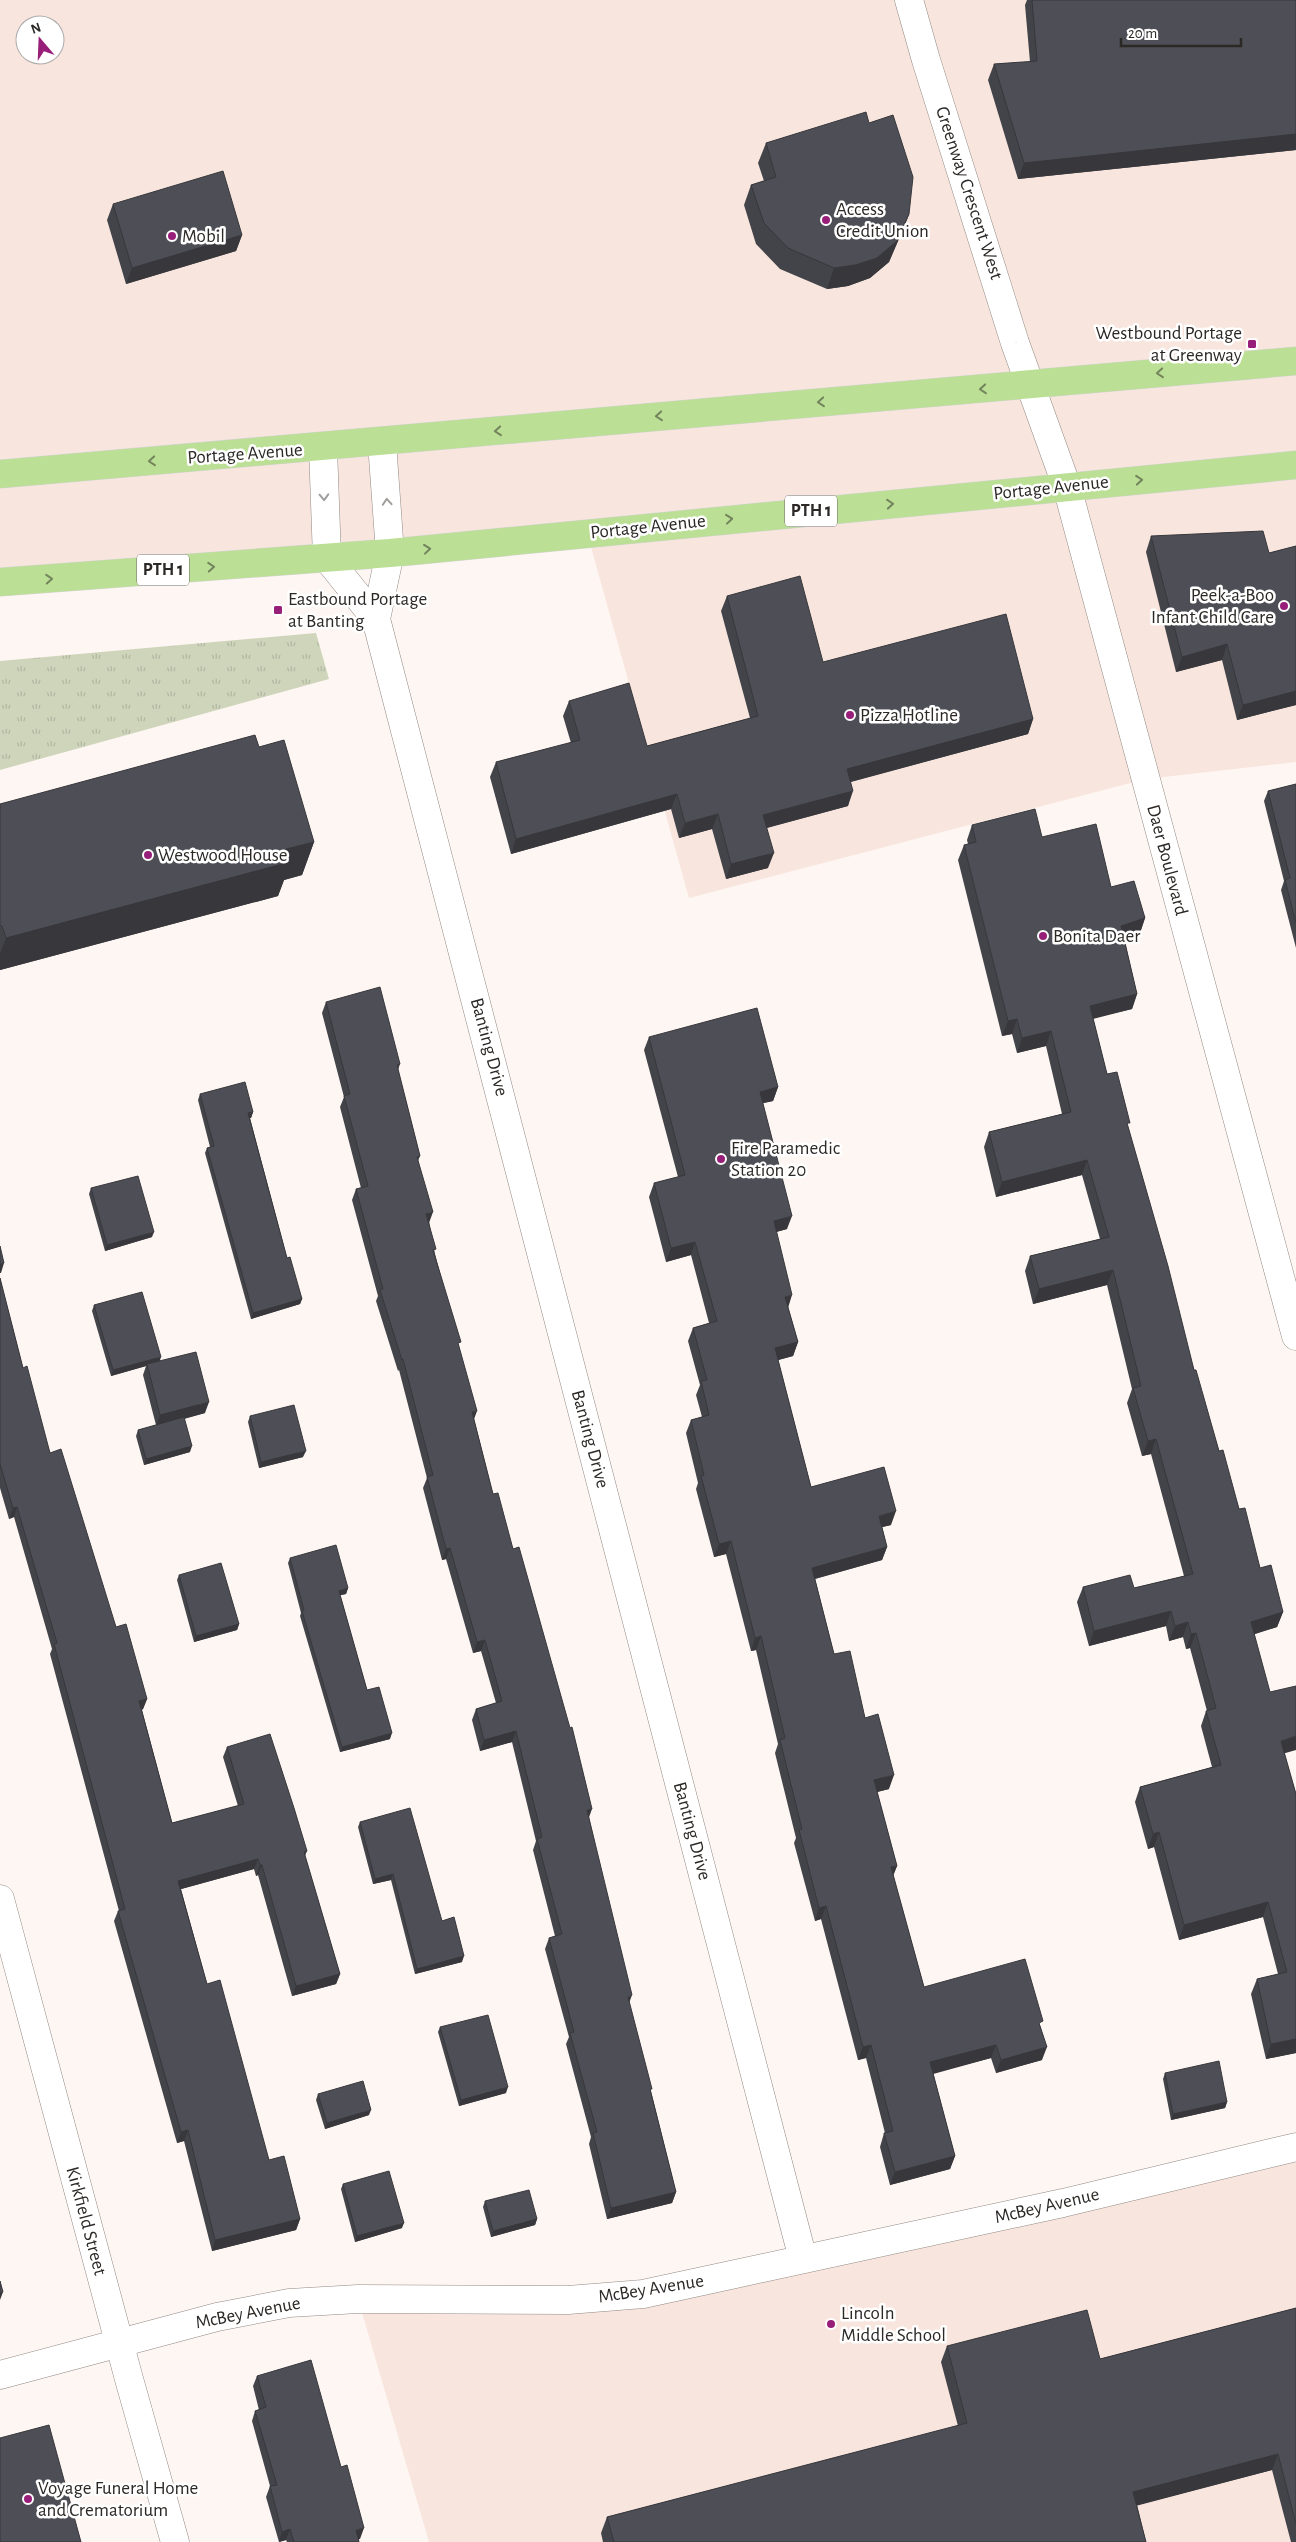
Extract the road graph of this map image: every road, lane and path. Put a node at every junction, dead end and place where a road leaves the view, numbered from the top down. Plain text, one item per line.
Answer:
1 (910, 0) edge
2 (1296, 361) edge
3 (1032, 385) junction
4 (382, 443) junction
5 (323, 448) junction
6 (1296, 465) edge
7 (0, 474) edge
8 (1067, 487) junction
9 (390, 553) junction
10 (327, 558) junction
11 (0, 582) edge
12 (376, 619) junction
13 (1296, 1336) edge
14 (0, 1899) edge
15 (1296, 2147) edge
16 (803, 2259) junction
17 (119, 2343) junction
18 (0, 2375) edge
19 (175, 2542) edge

1 - 3 street, Greenway Crescent West
2 -> 3 highway, Portage Avenue
3 -> 4 highway, Portage Avenue
3 - 8 street, Daer Boulevard
4 - 5 highway, Portage Avenue
9 -> 4 street, Banting Drive
5 -> 7 highway, Portage Avenue
5 -> 10 street
8 -> 6 highway, Portage Avenue / PTH 1
9 -> 8 highway, Portage Avenue / PTH 1
8 - 13 street, Daer Boulevard
9 - 10 highway, Portage Avenue / PTH 1
9 - 12 street, Banting Drive
11 -> 10 highway, Portage Avenue / PTH 1
10 - 12 street, Banting Drive
12 - 16 street, Banting Drive
14 - 17 street, Kirkfield Street
15 - 16 street, McBey Avenue
16 - 17 street, McBey Avenue
17 - 18 street, McBey Avenue
17 - 19 street, Kirkfield Street

